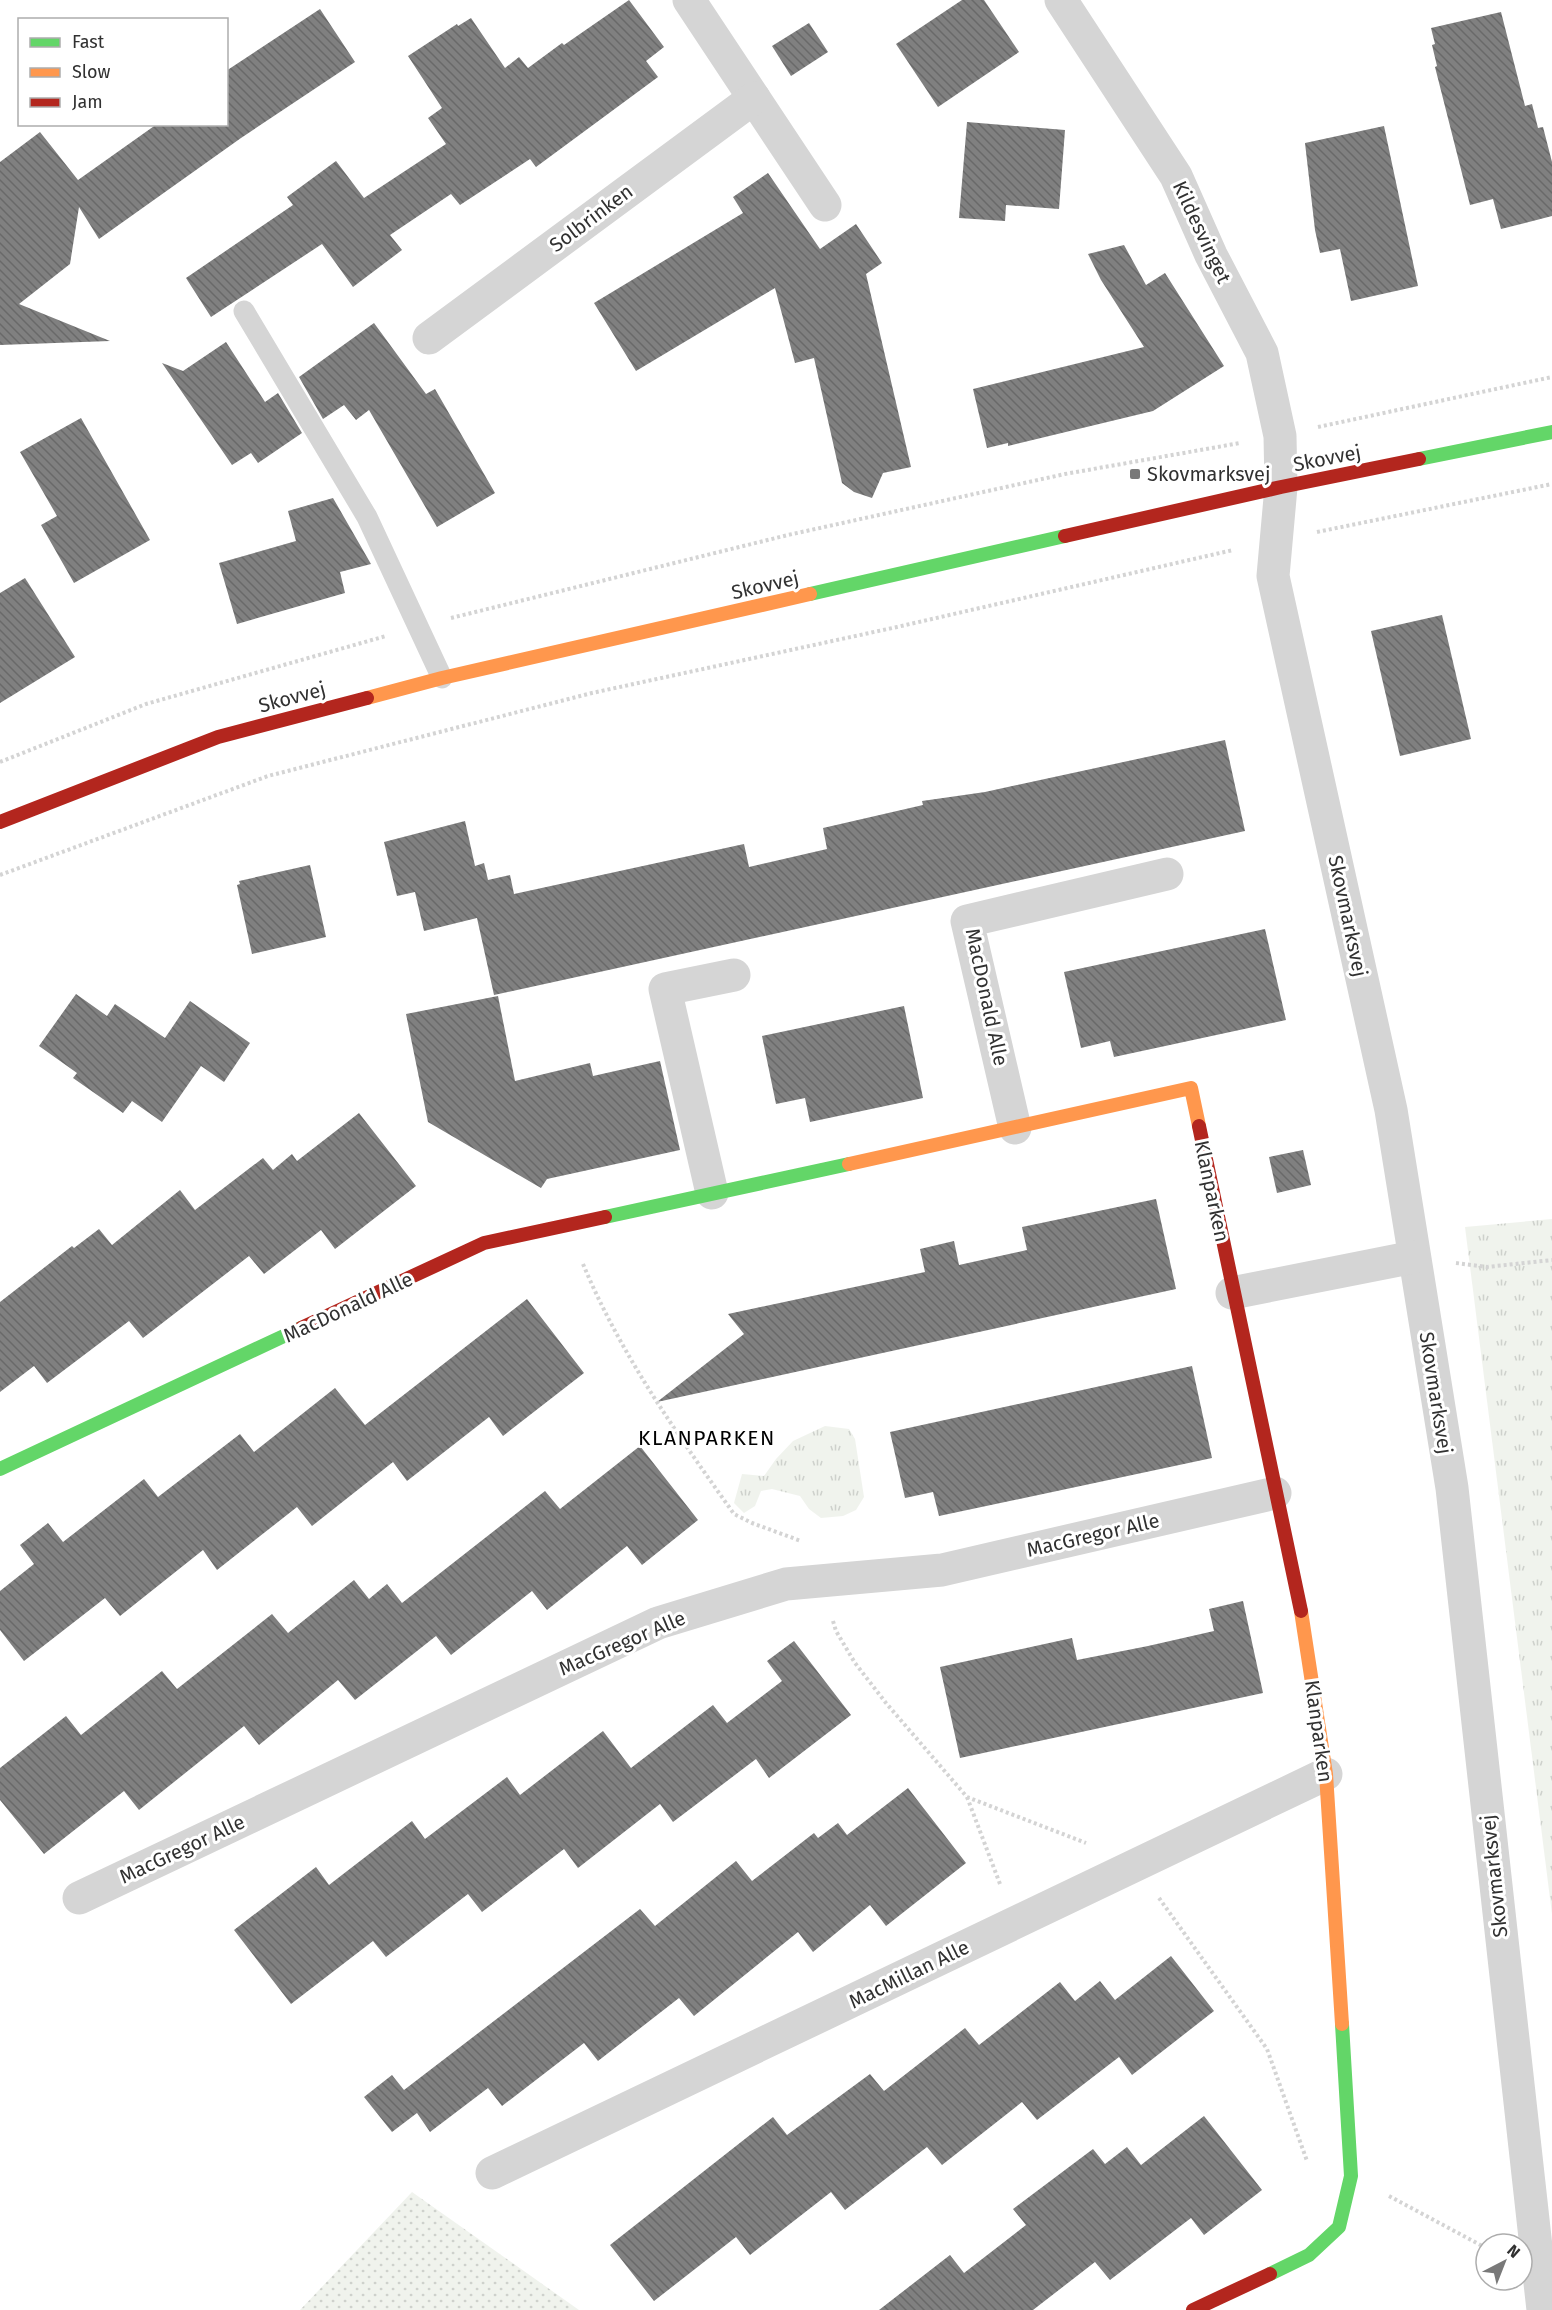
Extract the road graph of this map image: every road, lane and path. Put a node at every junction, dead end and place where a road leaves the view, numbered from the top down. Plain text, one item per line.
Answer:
1 (689, 0) edge
2 (1061, 0) edge
3 (754, 98) junction
4 (825, 205) dead end
5 (244, 311) dead end
6 (429, 338) dead end
7 (1552, 377) edge
8 (1552, 432) edge
9 (1280, 436) junction
10 (1552, 484) edge
11 (1281, 487) junction
12 (1277, 540) junction
13 (418, 627) junction
14 (442, 678) junction
15 (0, 762) edge
16 (0, 822) edge
17 (1167, 874) dead end
18 (0, 875) edge
19 (734, 975) dead end
20 (1191, 1088) joint
21 (1015, 1128) junction
22 (712, 1193) junction
23 (567, 1225) junction
24 (1414, 1257) junction
25 (1552, 1260) edge
26 (1233, 1293) junction
27 (0, 1469) edge
28 (1275, 1493) junction
29 (820, 1582) junction
30 (1326, 1774) junction
31 (967, 1797) junction
32 (1135, 1866) junction
33 (79, 1898) dead end
34 (1012, 1925) junction
35 (492, 2173) dead end
36 (1351, 2176) junction
37 (1474, 2242) edge
38 (1193, 2310) edge
39 (1543, 2310) edge

1 - 3 street
2 - 9 street, Kildesvinget
3 - 4 street
3 - 6 street, Solbrinken
5 - 13 lane
7 - 9 path
8 - 11 street, Skovvej
9 - 11 street, Kildesvinget
9 - 13 path
10 - 12 path
11 - 12 street, Skovmarksvej
11 - 14 street, Skovvej
12 - 18 path
12 - 24 street, Skovmarksvej
13 - 14 lane
13 - 15 path
14 - 16 street, Skovvej
17 - 21 street, MacDonald Alle
19 - 22 street
20 - 21 street, MacDonald Alle
20 - 26 street, Klanparken
21 - 22 street, MacDonald Alle
22 - 23 street, MacDonald Alle
23 - 27 street, MacDonald Alle
23 - 29 path
24 - 25 path
24 - 26 street
24 - 39 street, Skovmarksvej
26 - 28 street, Klanparken
28 - 29 street, MacGregor Alle
28 - 30 street, Klanparken
29 - 31 path
29 - 33 street, MacGregor Alle
30 - 32 street, MacMillan Alle
30 - 36 street, Klanparken
31 - 32 path
31 - 34 path
32 - 34 street, MacMillan Alle
32 - 36 path
34 - 35 street, MacMillan Alle
36 - 37 path
36 - 38 street, Klanparken

